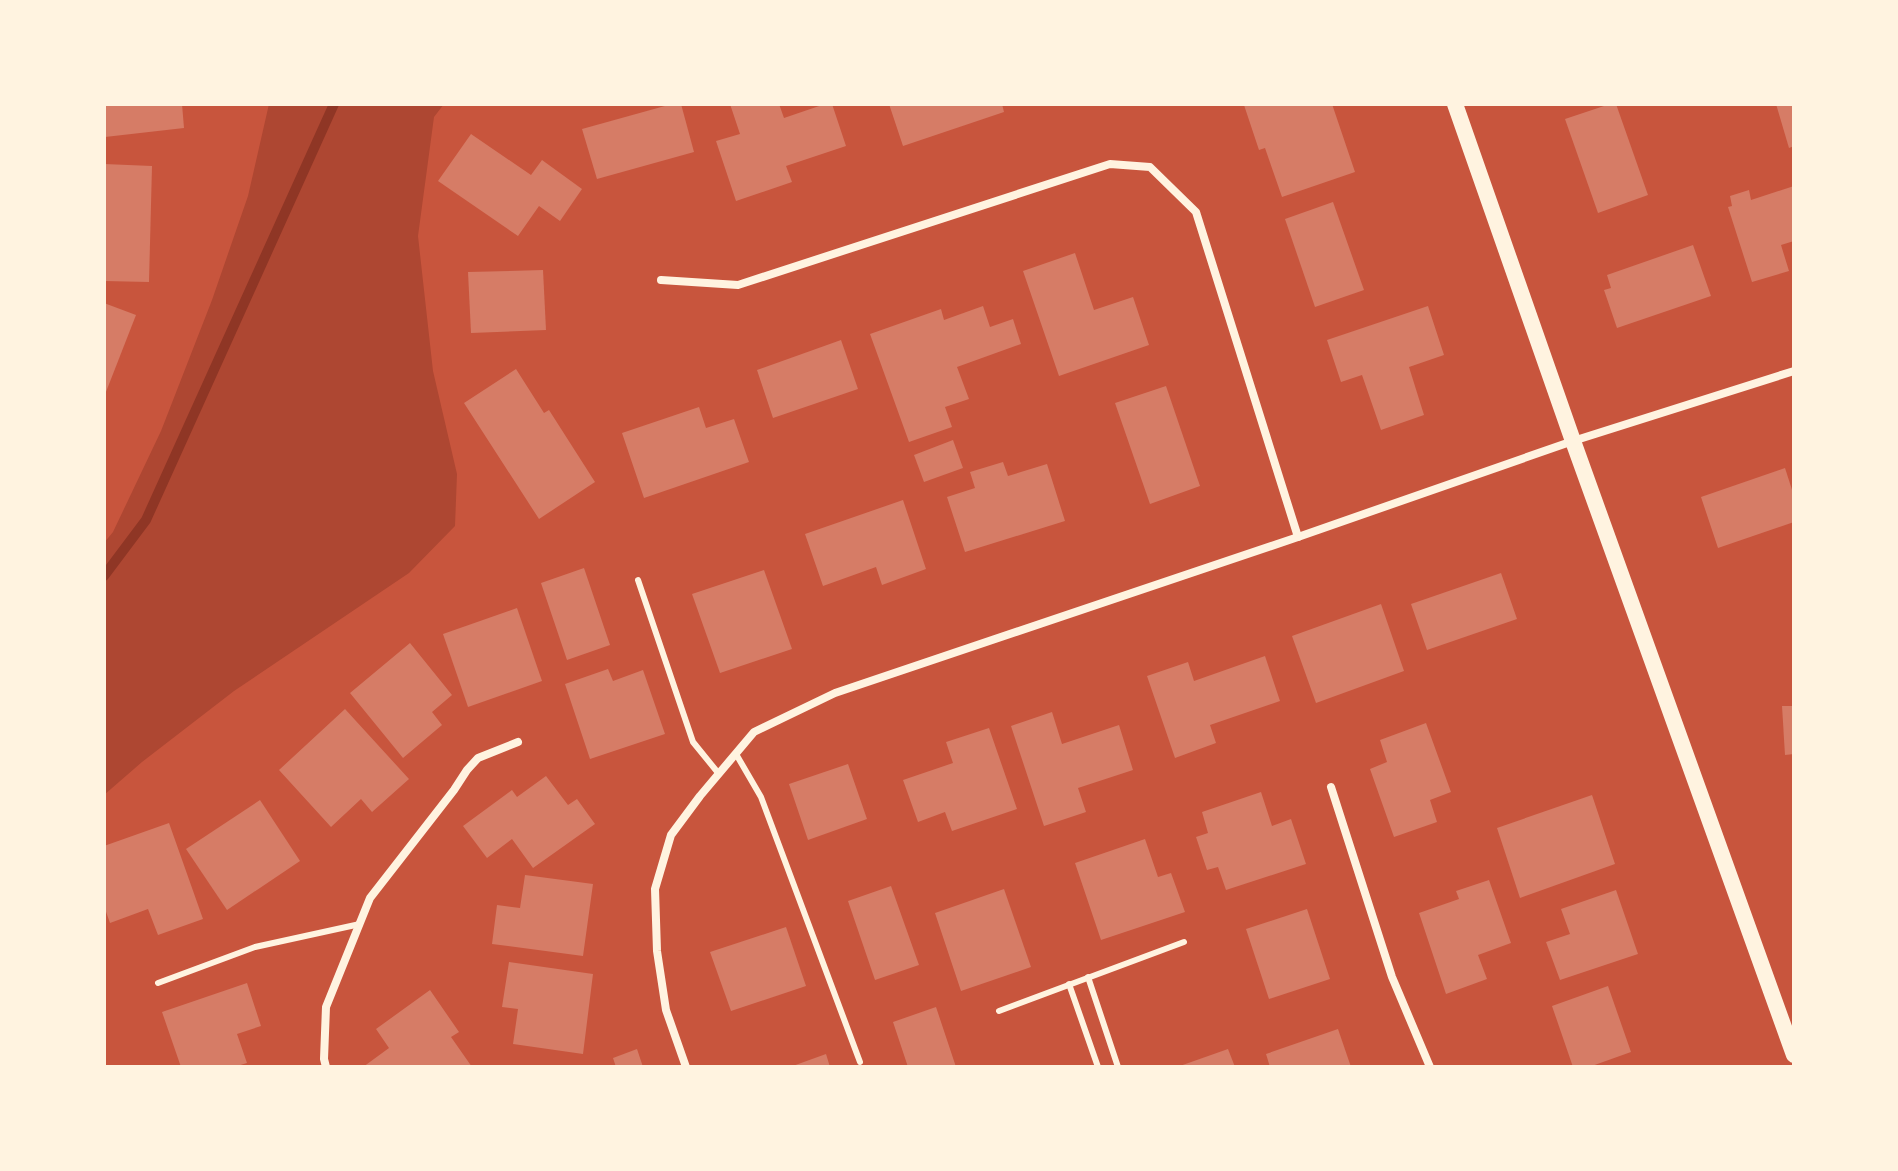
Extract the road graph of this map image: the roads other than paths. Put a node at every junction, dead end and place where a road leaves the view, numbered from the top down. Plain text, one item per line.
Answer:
1 (1455, 104) edge
2 (661, 280) dead end
3 (1794, 371) edge
4 (1573, 441) junction
5 (1298, 537) junction
6 (638, 580) dead end
7 (518, 742) dead end
8 (736, 754) junction
9 (719, 774) junction
10 (1331, 787) dead end
11 (360, 924) junction
12 (1184, 942) dead end
13 (1088, 977) junction
14 (158, 983) dead end
15 (1069, 984) junction
16 (999, 1011) dead end
17 (1794, 1055) edge
18 (860, 1062) dead end
19 (326, 1067) edge
20 (686, 1067) edge
21 (1098, 1067) edge
22 (1118, 1067) edge
23 (1430, 1067) edge

1 - 4 main road
2 - 5 street
3 - 4 street
4 - 5 street
4 - 17 main road
5 - 8 street
6 - 9 lane
7 - 11 street
8 - 9 street
8 - 18 lane
9 - 20 street
10 - 23 street
11 - 14 lane
11 - 19 street
12 - 13 lane
13 - 15 lane
13 - 22 lane
15 - 16 lane
15 - 21 lane

